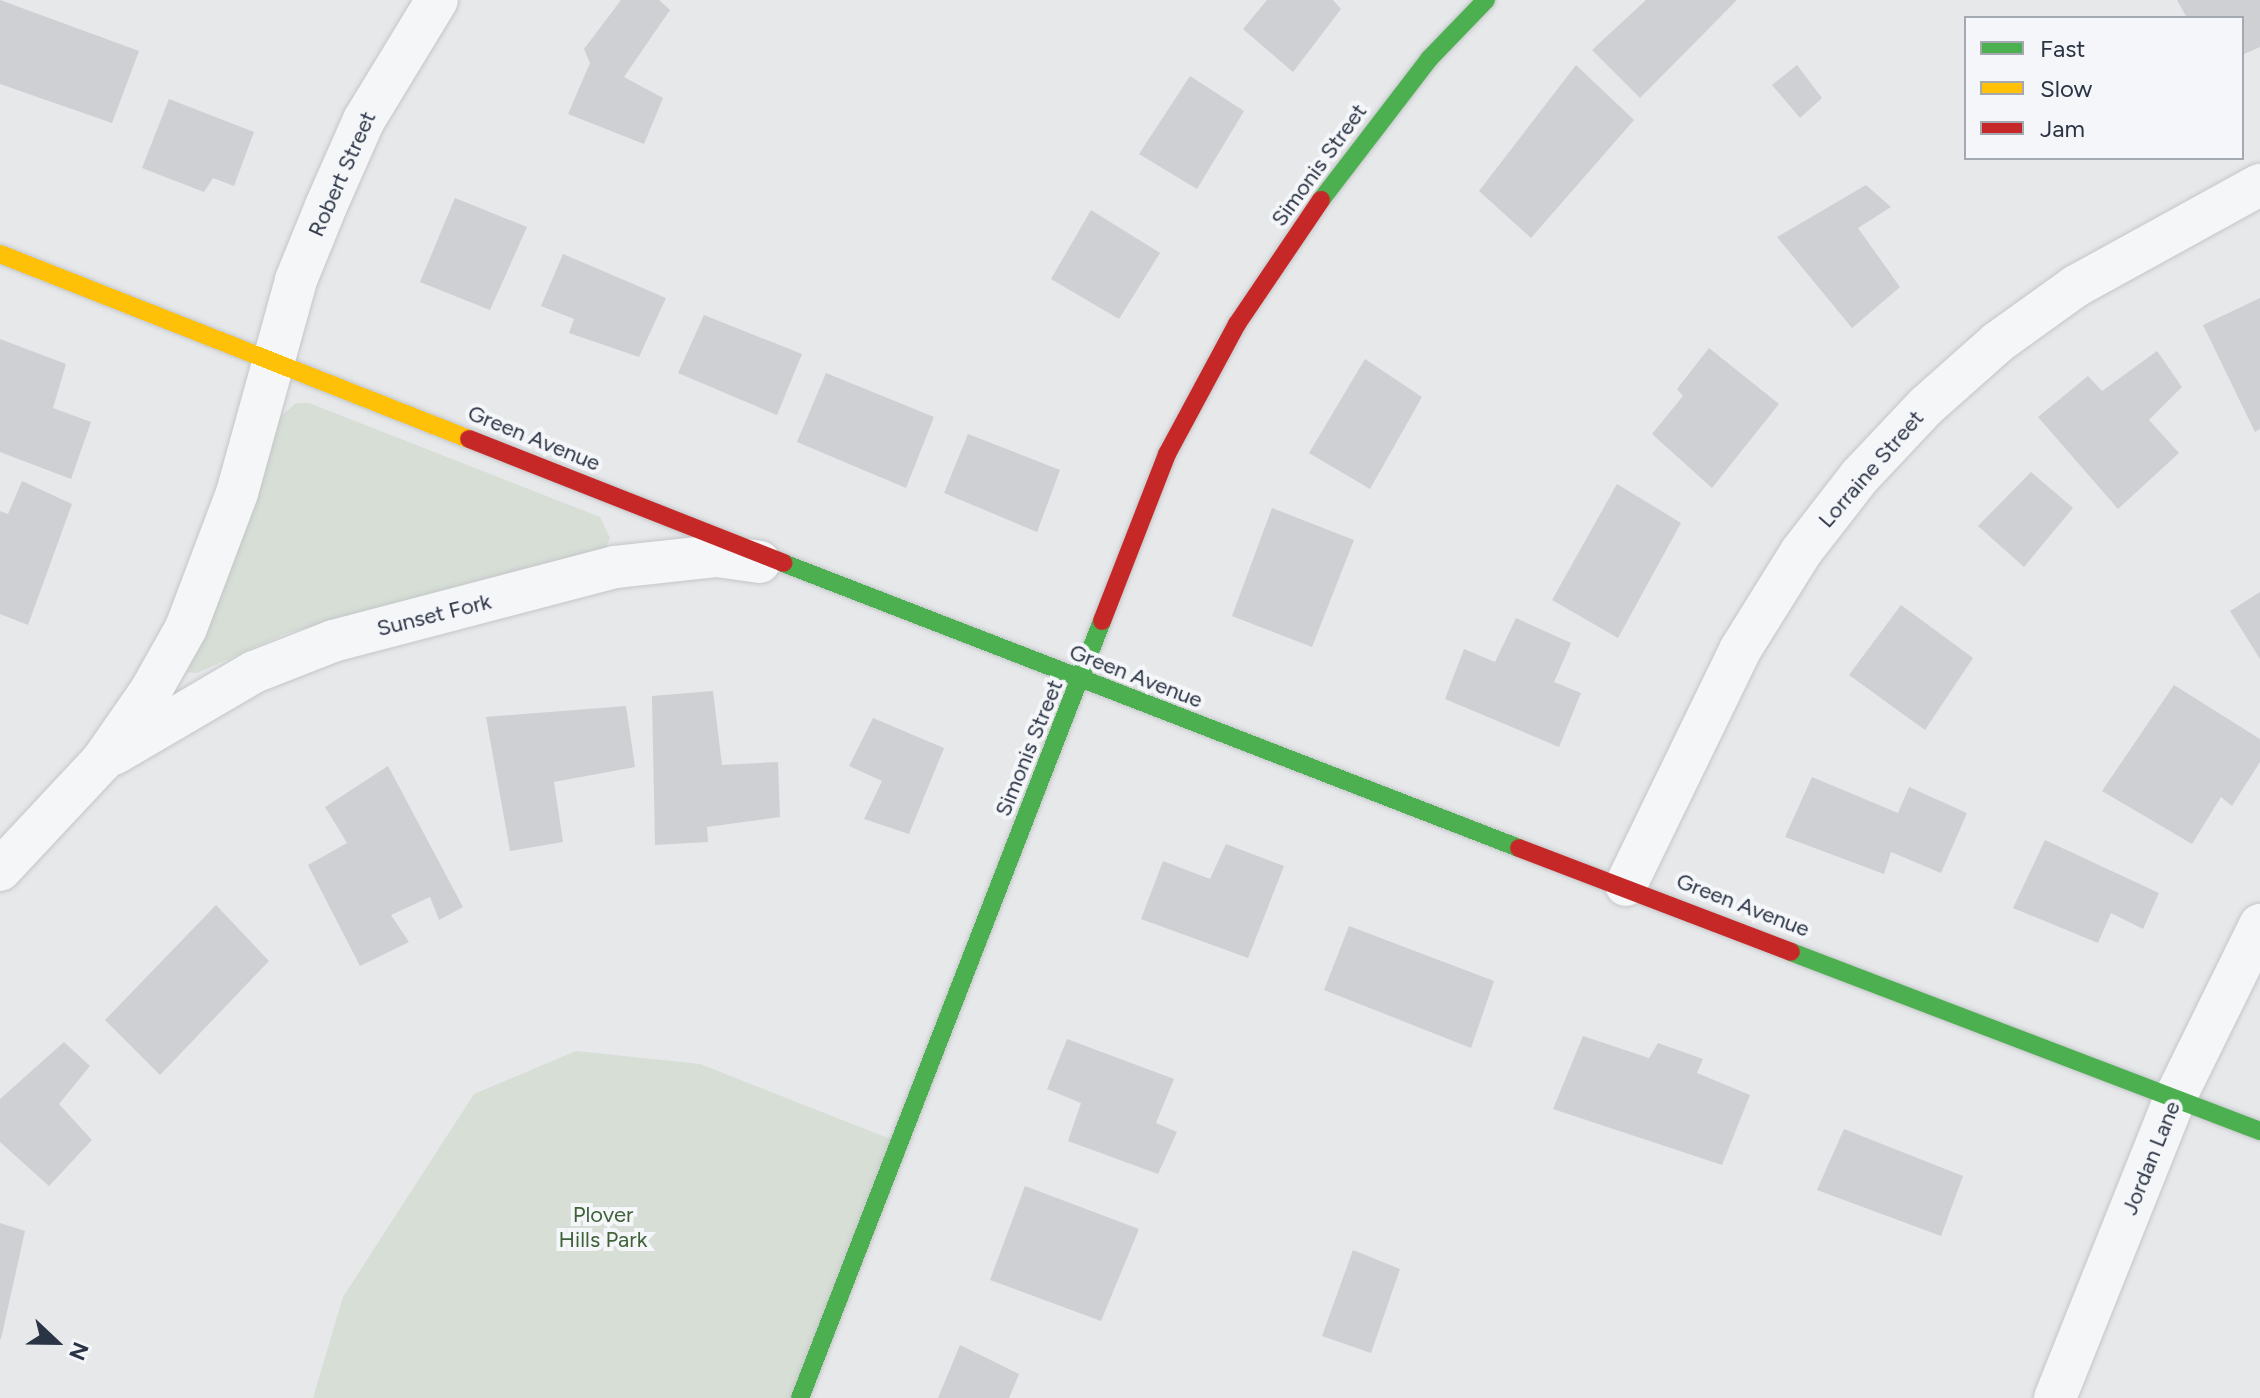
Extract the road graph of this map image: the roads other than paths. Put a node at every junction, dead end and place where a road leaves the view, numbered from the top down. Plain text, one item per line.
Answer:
1 (437, 0) edge
2 (1486, 0) edge
3 (2260, 185) edge
4 (0, 254) edge
5 (273, 360) junction
6 (791, 567) junction
7 (1081, 681) junction
8 (102, 761) junction
9 (0, 870) edge
10 (1626, 885) junction
11 (2260, 925) edge
12 (2175, 1098) junction
13 (2260, 1131) edge
14 (800, 1398) edge
15 (2055, 1398) edge

1 - 5 street, Robert Street
2 - 7 street, Simonis Street
3 - 10 street, Lorraine Street
4 - 5 street, Green Avenue
5 - 6 street, Green Avenue
5 - 8 street, Sunset Fork
6 - 7 street, Green Avenue
6 - 8 street, Sunset Fork
7 - 10 street, Green Avenue
7 - 14 street, Simonis Street
8 - 9 street, Sunset Fork
10 - 12 street, Green Avenue
11 - 12 street, Jordan Lane
12 - 13 street, Green Avenue
12 - 15 street, Jordan Lane

